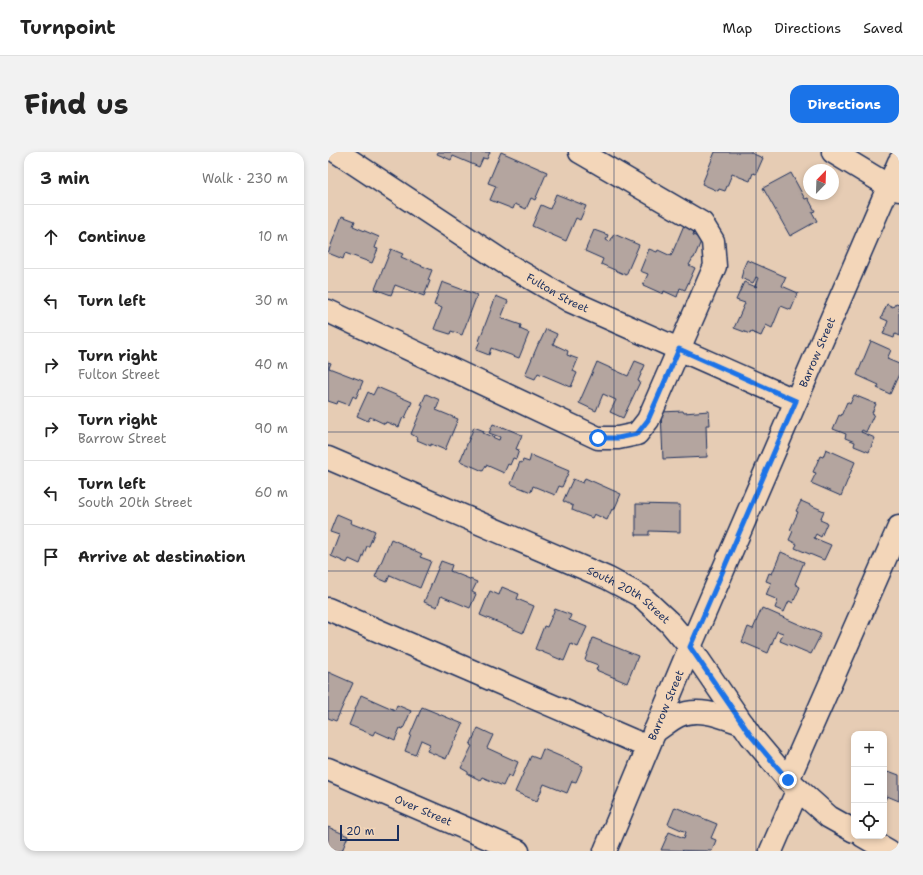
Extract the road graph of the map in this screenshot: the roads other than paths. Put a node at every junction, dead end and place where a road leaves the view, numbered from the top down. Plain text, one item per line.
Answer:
1 (337, 152) edge
2 (580, 152) edge
3 (833, 152) edge
4 (899, 162) edge
5 (894, 188) edge
6 (328, 311) edge
7 (679, 349) junction
8 (796, 401) junction
9 (328, 458) edge
10 (899, 527) edge
11 (328, 609) edge
12 (690, 647) junction
13 (743, 724) junction
14 (651, 740) junction
15 (328, 769) edge
16 (793, 785) junction
17 (851, 829) edge
18 (868, 839) edge
19 (518, 851) edge
20 (605, 851) edge
21 (771, 851) edge
22 (889, 851) edge

1 - 7 street, Fulton Street
2 - 7 street
3 - 5 street
4 - 5 street, Barrow Street
5 - 8 street, Barrow Street
6 - 7 street
7 - 8 street, Fulton Street
8 - 12 street, Barrow Street
9 - 12 street, South 20th Street
10 - 16 street
11 - 14 street
12 - 13 street, South 20th Street
12 - 14 street, Barrow Street
13 - 14 street
13 - 16 street, South 20th Street
14 - 20 street, Barrow Street
15 - 19 street, Over Street
16 - 17 street, South 20th Street
16 - 21 street
18 - 22 street

